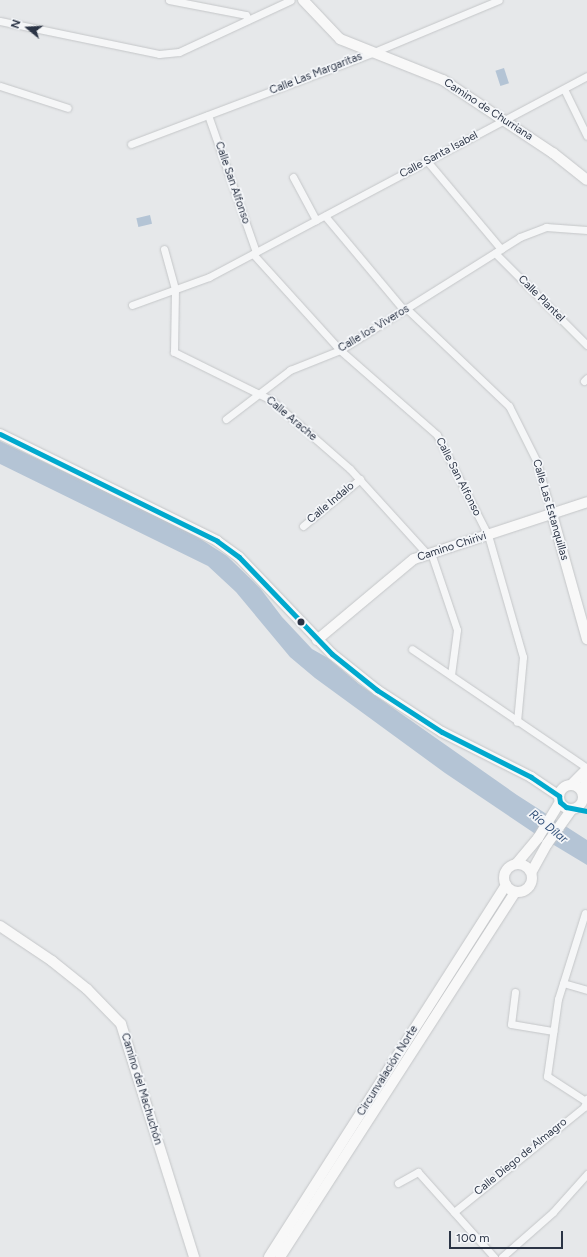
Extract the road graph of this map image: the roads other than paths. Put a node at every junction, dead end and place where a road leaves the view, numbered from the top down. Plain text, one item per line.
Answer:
1 (169, 0) edge
2 (291, 0) edge
3 (303, 0) edge
4 (499, 0) edge
5 (248, 20) junction
6 (0, 21) edge
7 (374, 52) junction
8 (587, 76) edge
9 (0, 86) edge
10 (564, 89) junction
11 (68, 108) dead end
12 (208, 115) junction
13 (505, 120) junction
14 (587, 136) edge
15 (131, 144) dead end
16 (427, 161) junction
17 (293, 177) dead end
18 (587, 180) edge
19 (325, 216) junction
20 (316, 220) junction
21 (587, 230) edge
22 (164, 249) dead end
23 (498, 251) junction
24 (255, 253) junction
25 (175, 288) junction
26 (132, 305) dead end
27 (406, 309) junction
28 (587, 345) edge
29 (340, 350) junction
30 (259, 393) junction
31 (226, 419) dead end
32 (0, 434) edge
33 (360, 479) junction
34 (587, 502) edge
35 (552, 514) junction
36 (303, 526) dead end
37 (488, 535) junction
38 (429, 554) junction
39 (587, 639) edge
40 (317, 640) junction
41 (412, 649) dead end
42 (451, 675) junction
43 (516, 722) junction
44 (587, 769) edge
45 (531, 777) junction
46 (587, 780) edge
47 (568, 785) junction
48 (584, 795) edge
49 (560, 799) junction
50 (574, 808) junction
51 (587, 811) edge
52 (517, 863) junction
53 (532, 872) junction
54 (506, 885) junction
55 (515, 892) junction
56 (585, 913) dead end
57 (0, 926) edge
58 (563, 983) junction
59 (587, 990) edge
60 (515, 992) dead end
61 (553, 1031) junction
62 (587, 1101) edge
63 (587, 1174) edge
64 (398, 1183) dead end
65 (454, 1212) junction
66 (194, 1257) edge
67 (269, 1257) edge
68 (280, 1257) edge
69 (494, 1257) edge
70 (502, 1257) edge

1 - 5 street
2 - 5 street
3 - 7 street, Camino de Churriana
4 - 7 street, Calle Las Margaritas
5 - 6 street
7 - 12 street, Calle Las Margaritas
7 - 13 street, Camino de Churriana
8 - 10 street, Calle Santa Isabel
9 - 11 street
10 - 13 street, Calle Santa Isabel
10 - 14 street
12 - 15 street, Calle Las Margaritas
12 - 24 street, Calle San Alfonso
13 - 16 street, Calle Santa Isabel
13 - 18 street, Camino de Churriana
16 - 19 street, Calle Santa Isabel
16 - 23 street
17 - 20 street
19 - 20 street, Calle Santa Isabel
19 - 27 street, Calle Las Estanquillas
20 - 24 street, Calle Santa Isabel
21 - 23 street, Calle los Viveros
22 - 25 street, Calle Arache
23 - 27 street, Calle los Viveros
23 - 28 street, Calle Plantel
24 - 25 street, Calle Santa Isabel
24 - 29 street, Calle San Alfonso
25 - 26 street, Calle Santa Isabel
25 - 30 street, Calle Arache
27 - 29 street, Calle los Viveros
27 - 35 street, Calle Las Estanquillas
29 - 30 street, Calle los Viveros
29 - 37 street, Calle San Alfonso
30 - 31 street, Calle los Viveros
30 - 33 street, Calle Arache
32 - 40 street
33 - 36 street, Calle Indalo
33 - 38 street, Calle Arache
34 - 35 street, Camino Chirivi
35 - 37 street, Camino Chirivi
35 - 39 street, Calle Las Estanquillas
37 - 38 street, Camino Chirivi
37 - 43 street, Calle San Alfonso
38 - 40 street, Camino Chirivi
38 - 42 street, Calle Arache
40 - 45 street
41 - 42 street
42 - 43 street
43 - 44 street
44 - 47 street
45 - 47 street
45 - 49 street
46 - 48 street
47 - 48 street
47 - 49 street
48 - 50 street
49 - 50 street
49 - 52 street
50 - 51 street
50 - 53 street
52 - 53 street
52 - 54 street
53 - 55 street
54 - 55 street
54 - 67 street, Circunvalación Norte
55 - 68 street, Circunvalación Norte
56 - 58 street
57 - 66 street, Camino del Machuchón
58 - 59 street
58 - 61 street
60 - 61 street
61 - 62 street
62 - 65 street, Calle Diego de Almagro
63 - 70 street
64 - 65 street
65 - 69 street

